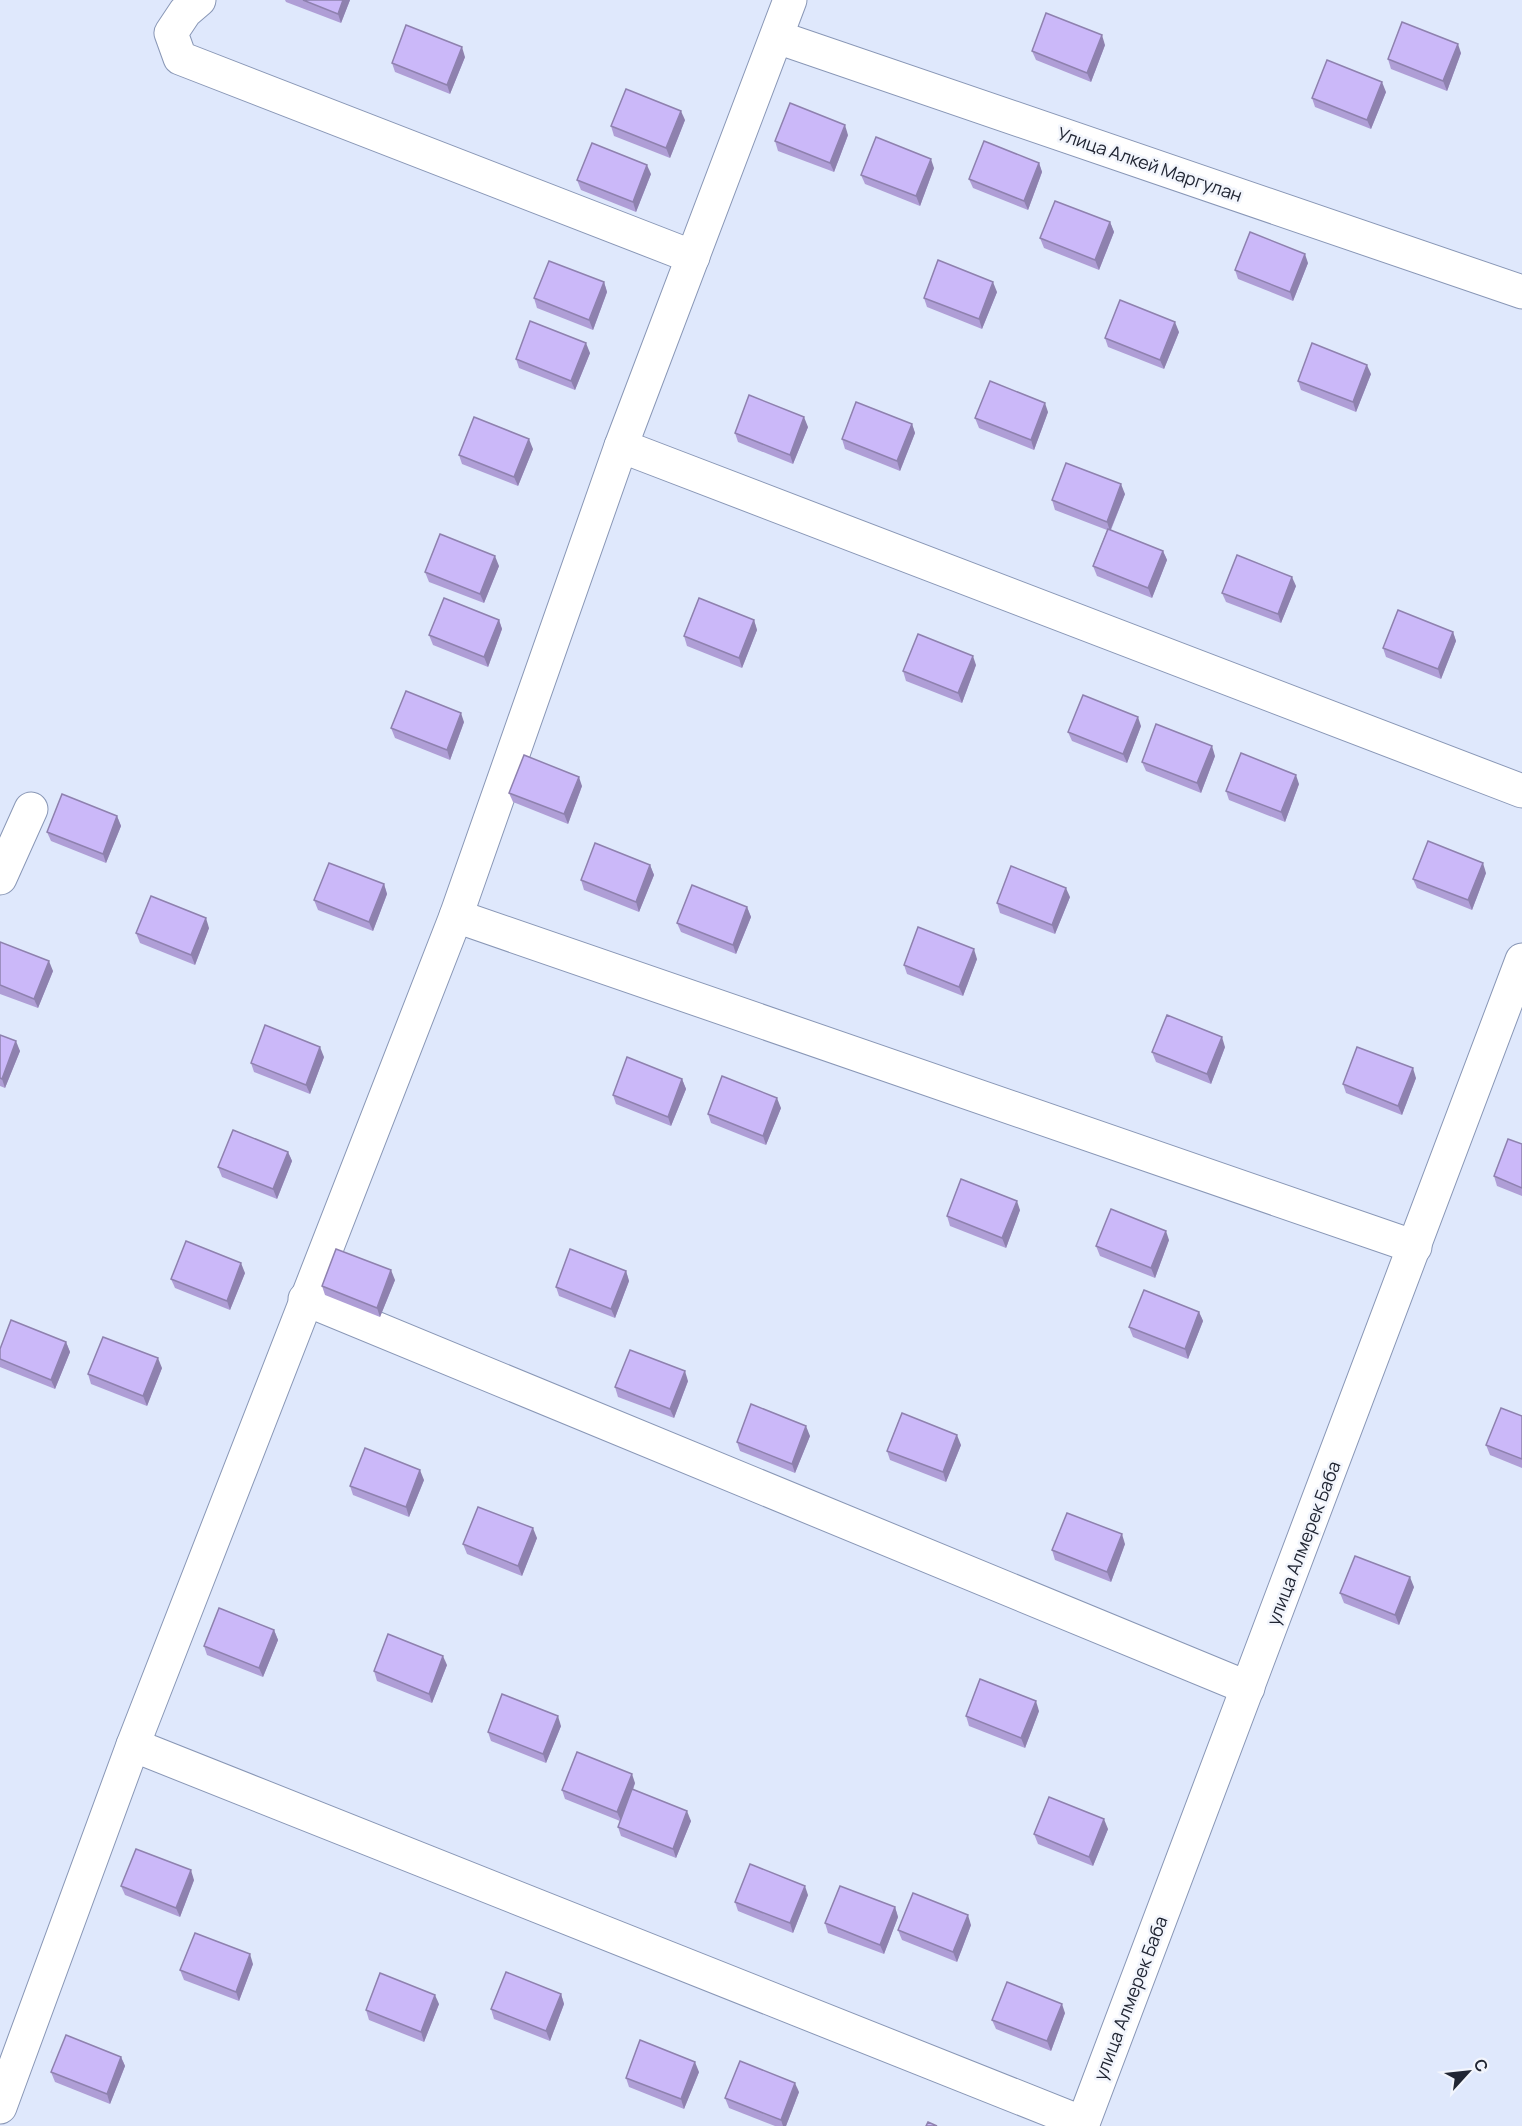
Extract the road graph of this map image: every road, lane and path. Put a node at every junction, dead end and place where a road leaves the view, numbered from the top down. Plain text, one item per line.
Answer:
1 (199, 0) edge
2 (790, 0) edge
3 (777, 37) junction
4 (693, 257) junction
5 (1522, 291) edge
6 (621, 446) junction
7 (1522, 791) edge
8 (31, 809) dead end
9 (0, 878) edge
10 (456, 915) junction
11 (1522, 960) edge
12 (1414, 1247) junction
13 (305, 1299) junction
14 (1248, 1688) junction
15 (133, 1745) junction
16 (0, 2107) edge
17 (1082, 2124) edge

1 - 4 street
2 - 3 street
3 - 4 street
3 - 5 street, Улица Алкей Маргулан
4 - 6 street
6 - 7 street
6 - 10 street
8 - 9 street
10 - 12 street
10 - 13 street
11 - 12 street, улица Алмерек Баба
12 - 14 street, улица Алмерек Баба
13 - 14 street
13 - 15 street
14 - 17 street, улица Алмерек Баба
15 - 16 street
15 - 17 street

